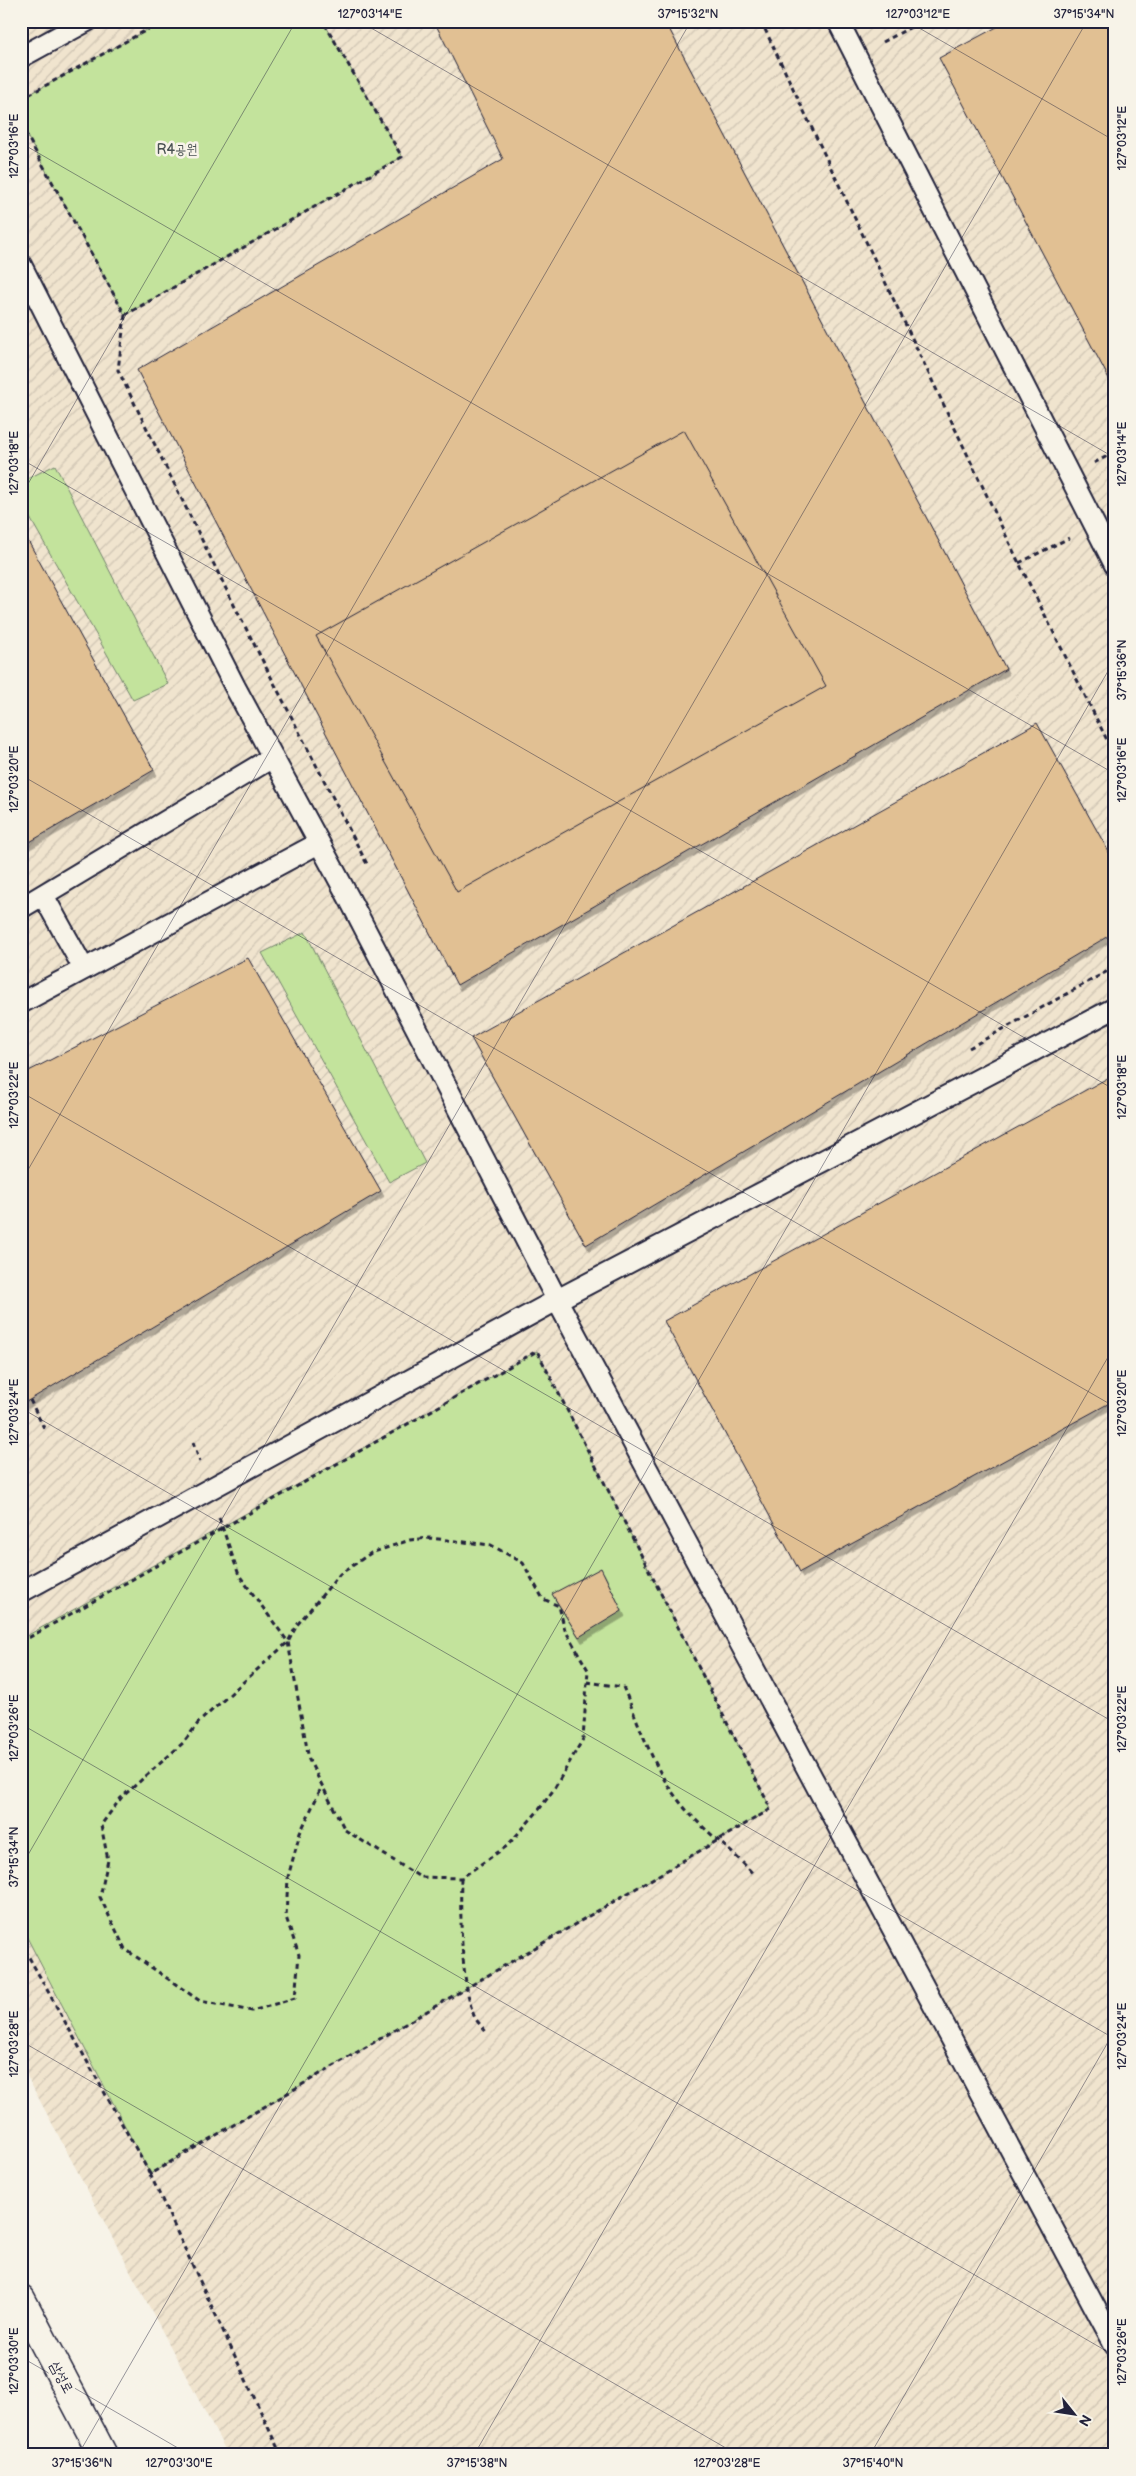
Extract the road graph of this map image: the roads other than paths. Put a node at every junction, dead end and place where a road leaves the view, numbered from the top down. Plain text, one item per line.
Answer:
1 (87, 21) edge
2 (838, 21) edge
3 (21, 57) edge
4 (21, 265) edge
5 (1115, 565) edge
6 (273, 757) junction
7 (319, 843) junction
8 (43, 895) junction
9 (21, 908) edge
10 (84, 969) junction
11 (21, 1003) edge
12 (1115, 1008) edge
13 (557, 1300) junction
14 (21, 1592) edge
15 (21, 2299) edge
16 (1115, 2345) edge
17 (103, 2455) edge

1 - 3 lane
2 - 5 lane
4 - 6 lane
6 - 7 lane
6 - 8 lane
7 - 10 lane
7 - 13 lane
8 - 9 lane
8 - 10 lane
10 - 11 lane
12 - 13 lane
13 - 14 lane
13 - 16 lane
15 - 17 street, 삼성로

